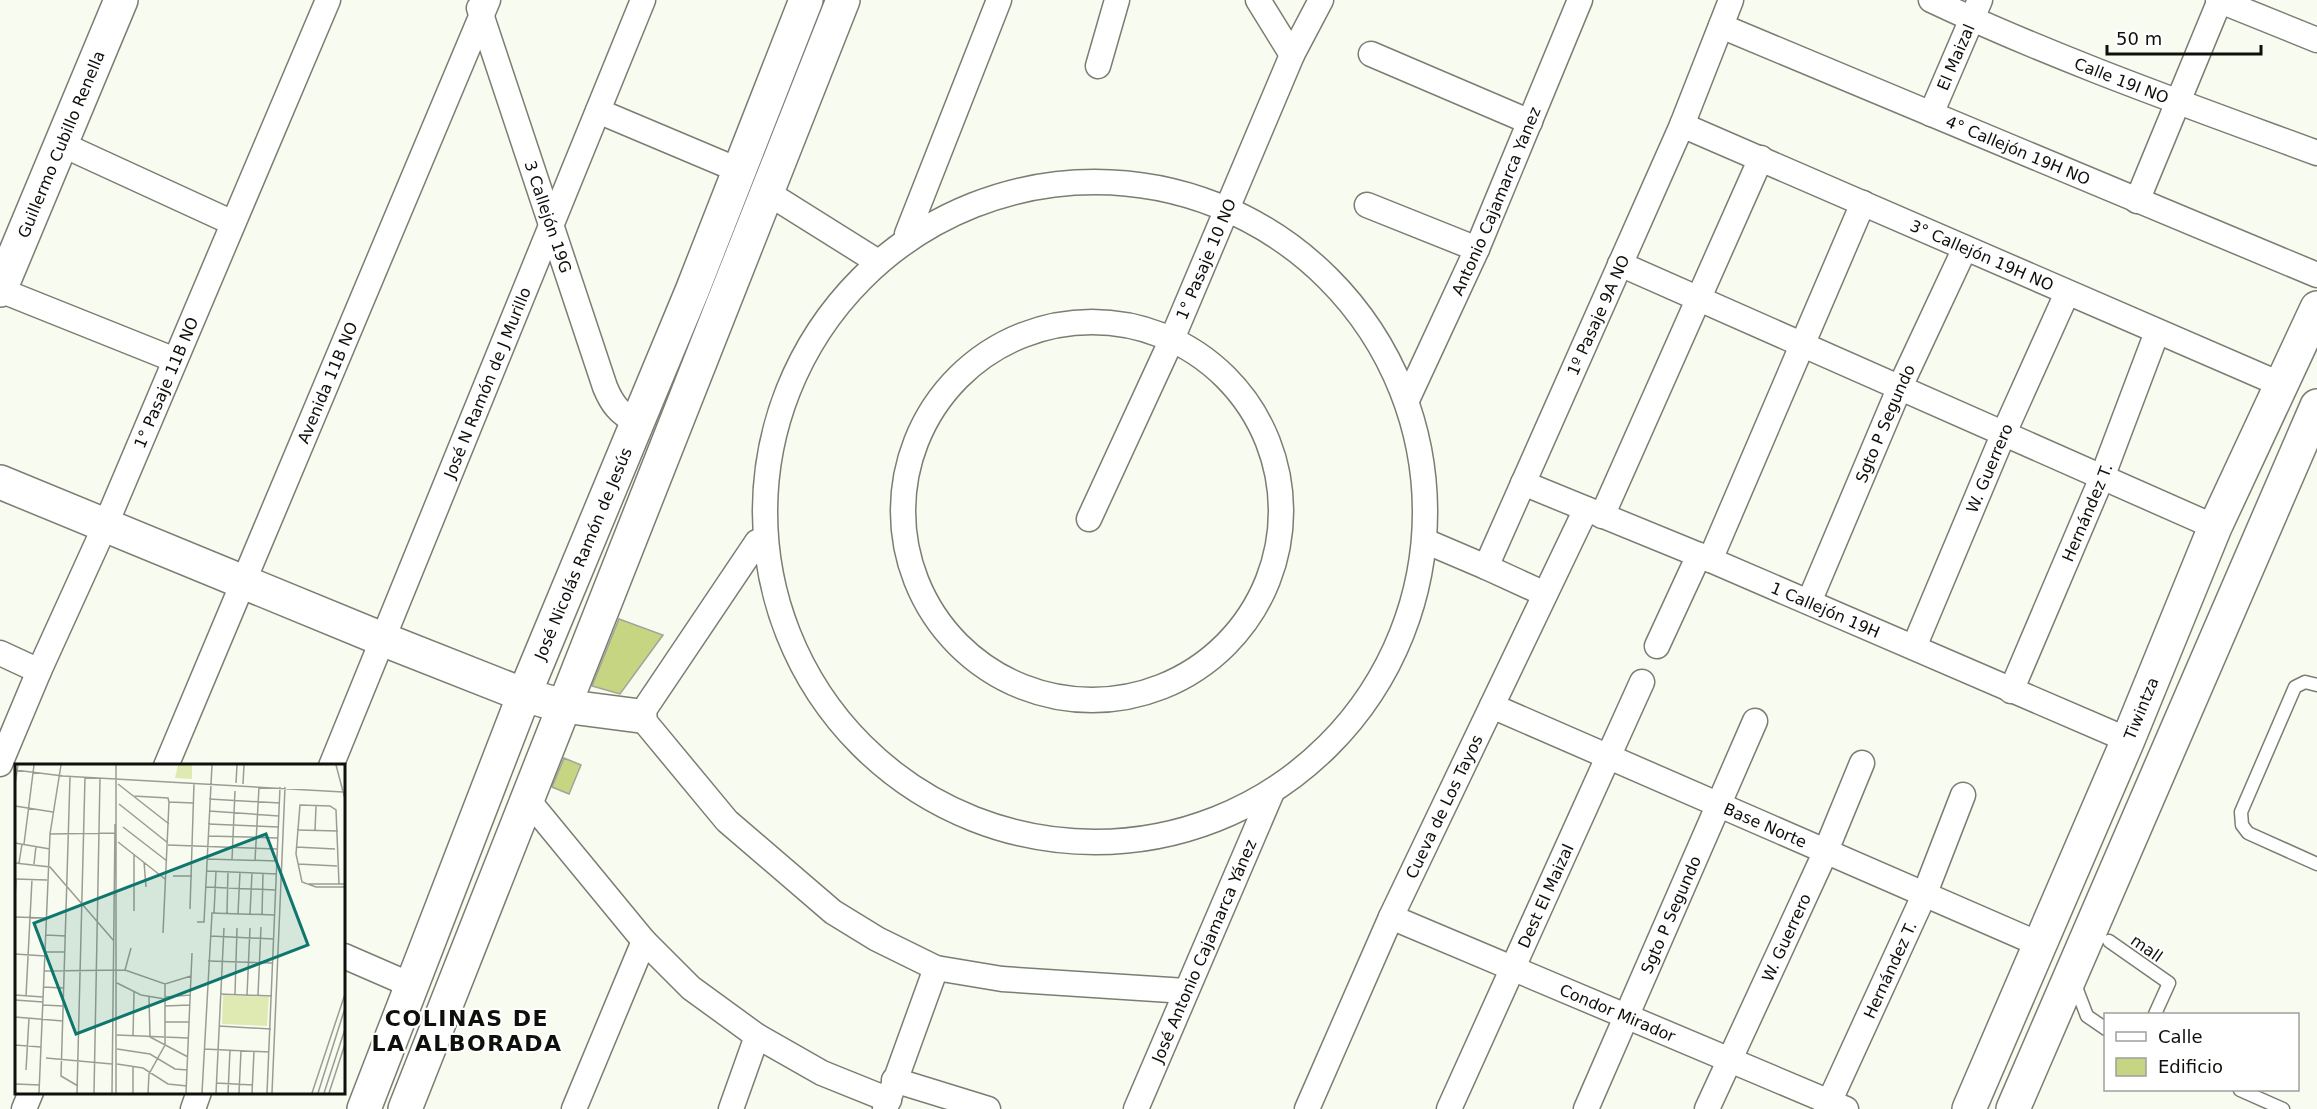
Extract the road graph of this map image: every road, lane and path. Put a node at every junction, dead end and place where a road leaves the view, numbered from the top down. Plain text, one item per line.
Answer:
1 (120, 0) edge
2 (328, 0) edge
3 (643, 0) edge
4 (806, 0) edge
5 (843, 0) edge
6 (999, 0) edge
7 (1117, 0) edge
8 (1258, 0) edge
9 (1321, 0) edge
10 (1580, 0) edge
11 (1731, 0) edge
12 (1931, 0) edge
13 (2220, 0) edge
14 (482, 5) edge
15 (1975, 9) edge
16 (1721, 26) junction
17 (2317, 40) edge
18 (1371, 54) dead end
19 (1292, 55) junction
20 (1098, 66) dead end
21 (2177, 101) junction
22 (598, 111) junction
23 (1931, 114) junction
24 (1530, 122) junction
25 (1682, 125) junction
26 (61, 144) junction
27 (2317, 153) edge
28 (1761, 158) junction
29 (738, 170) junction
30 (768, 194) junction
31 (2137, 201) junction
32 (1863, 202) junction
33 (1367, 205) dead end
34 (1226, 206) junction
35 (233, 223) junction
36 (549, 226) junction
37 (907, 234) junction
38 (1965, 248) junction
39 (1477, 249) junction
40 (878, 262) junction
41 (1620, 264) junction
42 (2317, 275) edge
43 (0, 290) edge
44 (2067, 293) junction
45 (1699, 300) junction
46 (2314, 323) edge
47 (2157, 332) junction
48 (1172, 339) junction
49 (1803, 346) junction
50 (175, 360) junction
51 (2282, 385) junction
52 (1899, 389) junction
53 (1407, 400) junction
54 (2317, 406) edge
55 (636, 422) junction
56 (2003, 435) junction
57 (2103, 475) junction
58 (0, 482) edge
59 (1523, 483) junction
60 (1594, 512) junction
61 (1089, 519) dead end
62 (105, 526) junction
63 (2215, 527) junction
64 (1425, 541) junction
65 (758, 542) junction
66 (1705, 557) junction
67 (1486, 567) junction
68 (243, 580) junction
69 (1545, 594) junction
70 (1809, 603) junction
71 (382, 639) junction
72 (1657, 646) dead end
73 (1914, 647) junction
74 (0, 653) edge
75 (39, 671) junction
76 (1642, 682) dead end
77 (2317, 685) edge
78 (2011, 691) junction
79 (524, 695) junction
80 (563, 706) junction
81 (1492, 706) junction
82 (640, 716) junction
83 (1755, 721) dead end
84 (2128, 740) junction
85 (1608, 759) junction
86 (1862, 763) dead end
87 (0, 764) edge
88 (166, 764) edge
89 (331, 764) edge
90 (1272, 792) junction
91 (1963, 795) dead end
92 (528, 800) junction
93 (1720, 806) junction
94 (1825, 853) junction
95 (2317, 864) edge
96 (1925, 893) junction
97 (1391, 917) junction
98 (644, 941) junction
99 (2109, 941) dead end
100 (2041, 945) junction
101 (345, 956) edge
102 (1515, 967) junction
103 (936, 968) junction
104 (2071, 975) junction
105 (413, 986) junction
106 (1186, 991) junction
107 (2156, 1013) edge
108 (1626, 1014) junction
109 (2104, 1028) edge
110 (758, 1036) junction
111 (1729, 1058) junction
112 (2244, 1091) edge
113 (30, 1094) edge
114 (198, 1094) edge
115 (890, 1096) edge
116 (1834, 1107) edge
117 (24, 1109) edge
118 (193, 1109) edge
119 (364, 1109) edge
120 (405, 1109) edge
121 (574, 1109) edge
122 (731, 1109) edge
123 (988, 1109) edge
124 (1136, 1109) edge
125 (1307, 1109) edge
126 (1449, 1109) edge
127 (1586, 1109) edge
128 (1707, 1109) edge
129 (1969, 1109) edge
130 (2013, 1109) edge
131 (2283, 1109) edge

1 - 26 street, Guillermo Cubillo Renella
2 - 35 street, 1° Pasaje 11B NO
3 - 22 street, José N Ramón de J Murillo
4 - 29 street, José Nicolás Ramón de Jesús
5 - 30 street
6 - 37 street
7 - 20 street
8 - 19 street
9 - 19 street, 1° Pasaje 10 NO
10 - 24 street, Antonio Cajamarca Yanez
11 - 16 street, 1º Pasaje 9A NO
12 - 15 street, Calle 19I NO
13 - 17 street
13 - 21 street
14 - 36 street, 3 Callejón 19G
14 - 68 street, Avenida 11B NO
15 - 21 street, Calle 19I NO
15 - 23 street, El Maizal
16 - 23 street, 4° Callejón 19H NO
16 - 25 street, 1º Pasaje 9A NO
18 - 24 street
19 - 34 street, 1° Pasaje 10 NO
21 - 27 street, Calle 19I NO
21 - 31 street
22 - 29 street
22 - 36 street, José N Ramón de J Murillo
23 - 31 street, 4° Callejón 19H NO
24 - 39 street, Antonio Cajamarca Yanez
25 - 28 street, 3° Callejón 19H NO
25 - 41 street, 1º Pasaje 9A NO
26 - 35 street
26 - 43 street, Guillermo Cubillo Renella
28 - 32 street, 3° Callejón 19H NO
28 - 45 street, Cueva de Los Tayos
29 - 55 street, José Nicolás Ramón de Jesús
30 - 40 street
30 - 80 street
31 - 42 street, 4° Callejón 19H NO
32 - 38 street, 3° Callejón 19H NO
32 - 49 street
33 - 39 street
34 - 37 street
34 - 48 street, 1° Pasaje 10 NO
34 - 53 street
35 - 50 street, 1° Pasaje 11B NO
36 - 55 street, 3 Callejón 19G
36 - 71 street, José N Ramón de J Murillo
37 - 40 street
38 - 44 street, 3° Callejón 19H NO
38 - 52 street, Sgto P Segundo
39 - 53 street, Antonio Cajamarca Yanez
40 - 65 street
41 - 45 street
41 - 59 street, 1º Pasaje 9A NO
43 - 50 street
44 - 47 street, 3° Callejón 19H NO
44 - 56 street, W. Guerrero
45 - 49 street
45 - 60 street, Cueva de Los Tayos
46 - 51 street, Tiwintza
47 - 51 street, 3° Callejón 19H NO
47 - 57 street, Hernández T.
48 - 48 street
48 - 61 street, 1° Pasaje 10 NO
49 - 52 street
49 - 66 street
50 - 62 street, 1° Pasaje 11B NO
51 - 63 street, Tiwintza
52 - 56 street
52 - 70 street, Sgto P Segundo
53 - 64 street
54 - 104 street
55 - 79 street, José Nicolás Ramón de Jesús
56 - 57 street
56 - 73 street, W. Guerrero
57 - 63 street
57 - 78 street, Hernández T.
58 - 62 street
59 - 60 street, 1 Callejón 19H
59 - 67 street, 1º Pasaje 9A NO
60 - 66 street, 1 Callejón 19H
60 - 69 street, Cueva de Los Tayos
62 - 68 street
62 - 75 street, 1° Pasaje 11B NO
63 - 84 street, Tiwintza
64 - 67 street
64 - 90 street
65 - 82 street
65 - 90 street
66 - 70 street, 1 Callejón 19H
66 - 72 street
67 - 69 street
68 - 71 street
68 - 88 street, Avenida 11B NO
69 - 81 street, Cueva de Los Tayos
70 - 73 street, 1 Callejón 19H
71 - 79 street
71 - 89 street, José N Ramón de J Murillo
73 - 78 street, 1 Callejón 19H
74 - 75 street
75 - 87 street, 1° Pasaje 11B NO
76 - 85 street, Dest El Maizal
77 - 95 lane
78 - 84 street, 1 Callejón 19H
79 - 80 street
79 - 105 street, José Nicolás Ramón de Jesús
80 - 82 street
80 - 92 street
81 - 85 street, Base Norte
81 - 97 street, Cueva de Los Tayos
82 - 103 street
83 - 93 street, Sgto P Segundo
84 - 100 street, Tiwintza
85 - 93 street, Base Norte
85 - 102 street, Dest El Maizal
86 - 94 street, W. Guerrero
90 - 106 street, José Antonio Cajamarca Yánez
91 - 96 street, Hernández T.
92 - 98 street
92 - 120 street
93 - 94 street, Base Norte
93 - 108 street, Sgto P Segundo
94 - 96 street, Base Norte
94 - 111 street, W. Guerrero
96 - 100 street, Base Norte
96 - 116 street, Hernández T.
97 - 102 street, Condor Mirador
97 - 125 street, Cueva de Los Tayos
98 - 110 street
98 - 121 street
99 - 107 lane, mall
100 - 129 street, Tiwintza
101 - 105 street
102 - 108 street, Condor Mirador
102 - 126 street, Dest El Maizal
103 - 106 street
103 - 115 street
104 - 109 lane
104 - 130 street
105 - 119 street, José Nicolás Ramón de Jesús
106 - 124 street, José Antonio Cajamarca Yánez
108 - 111 street, Condor Mirador
108 - 127 street, Sgto P Segundo
110 - 115 street
110 - 122 street
111 - 116 street, Condor Mirador
111 - 128 street, W. Guerrero
112 - 131 lane
113 - 117 street
114 - 118 street
115 - 123 street

